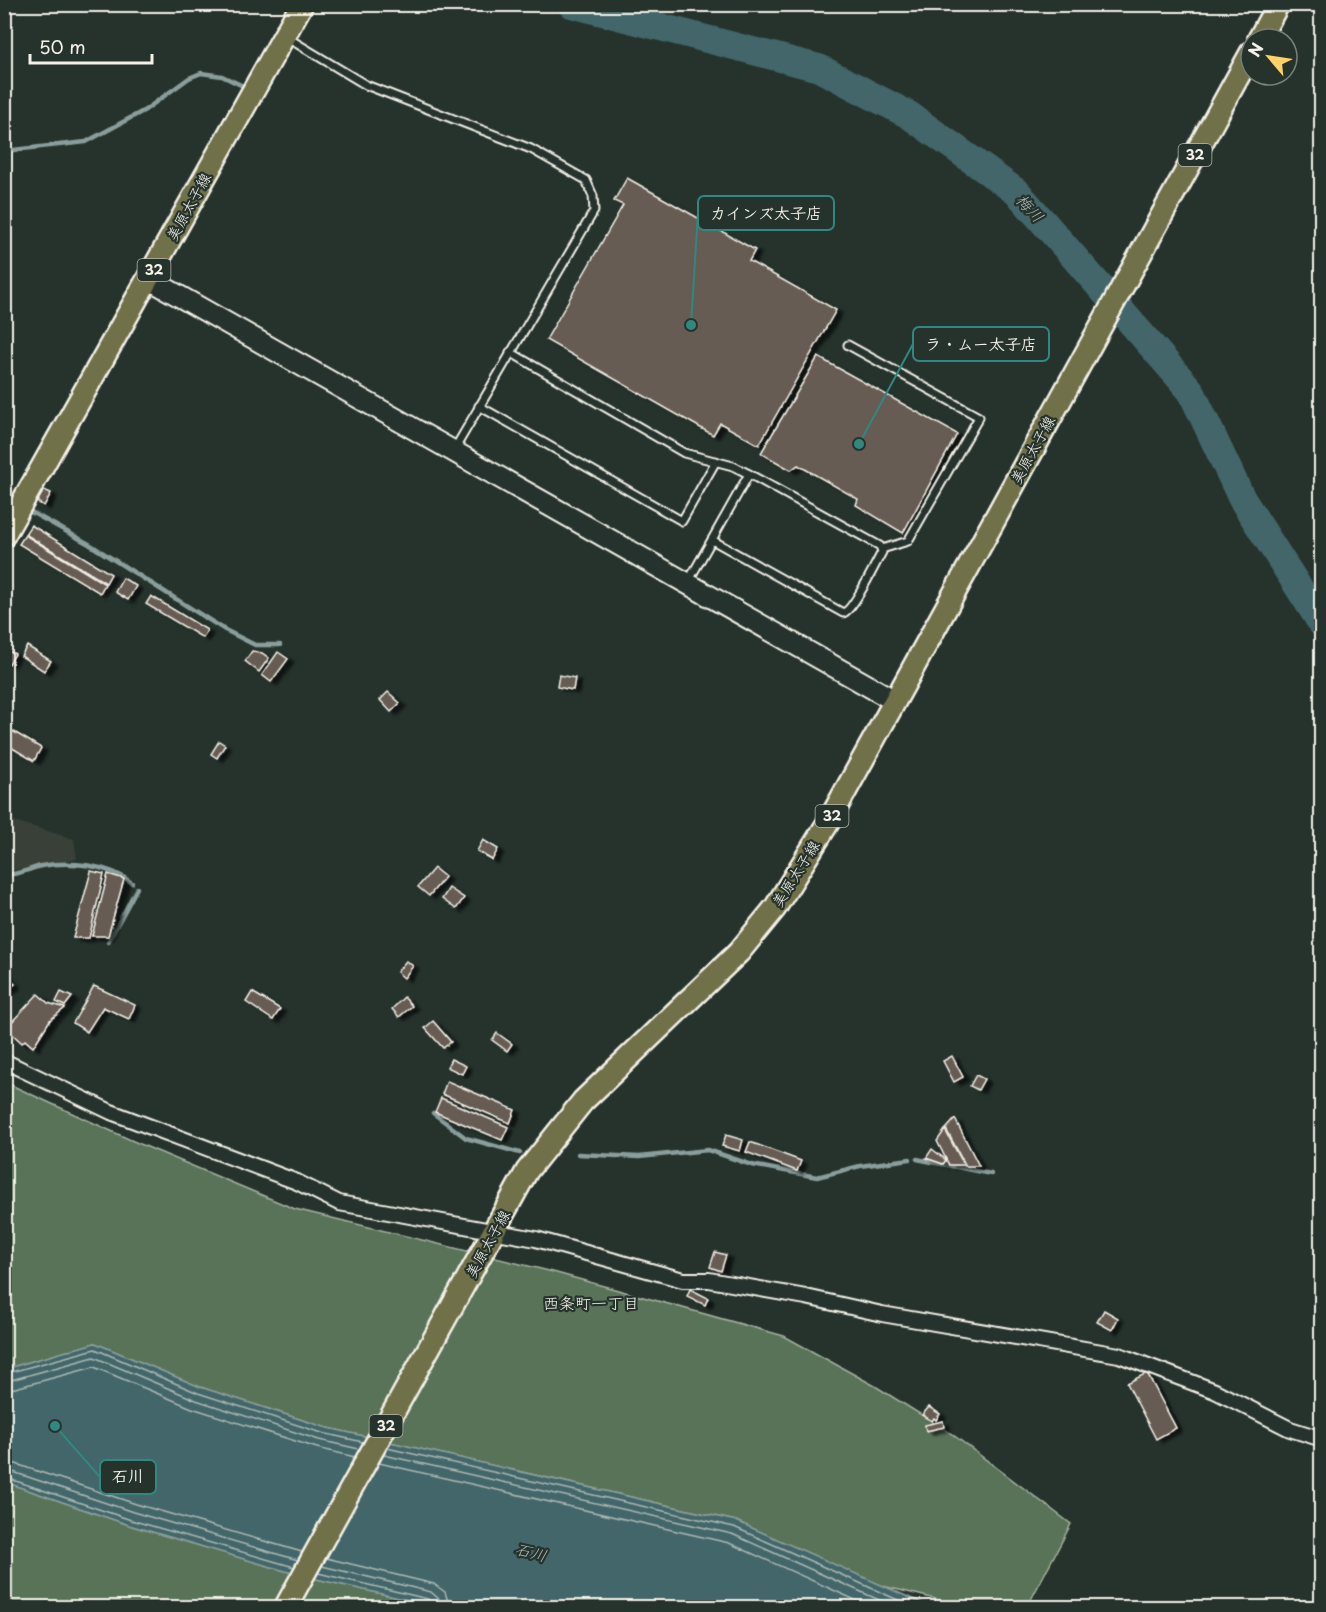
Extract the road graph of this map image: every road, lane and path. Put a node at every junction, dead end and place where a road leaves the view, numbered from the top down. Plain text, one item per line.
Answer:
1 (302, 4) edge
2 (1278, 4) edge
3 (1266, 27) edge
4 (284, 36) junction
5 (1239, 75) edge
6 (149, 279) junction
7 (848, 345) dead end
8 (510, 352) junction
9 (479, 406) junction
10 (453, 452) junction
11 (716, 461) junction
12 (749, 474) junction
13 (4, 535) edge
14 (712, 540) junction
15 (882, 549) junction
16 (687, 585) junction
17 (895, 701) junction
18 (4, 1061) edge
19 (491, 1239) junction
20 (1322, 1439) edge
21 (285, 1608) edge

1 - 4 main road, 美原太子線 / 32
2 - 3 main road
4 - 6 main road, 美原太子線 / 32
4 - 8 lane
5 - 17 main road, 美原太子線 / 32
6 - 10 street
6 - 13 main road, 美原太子線 / 32
7 - 15 lane
8 - 9 lane
8 - 11 lane
9 - 10 lane
9 - 11 lane
10 - 16 street
11 - 12 lane
12 - 14 lane
12 - 15 lane
14 - 15 lane
14 - 16 lane
16 - 17 street
17 - 19 main road, 美原太子線 / 32
18 - 19 street
19 - 20 street
19 - 21 main road, 美原太子線 / 32

